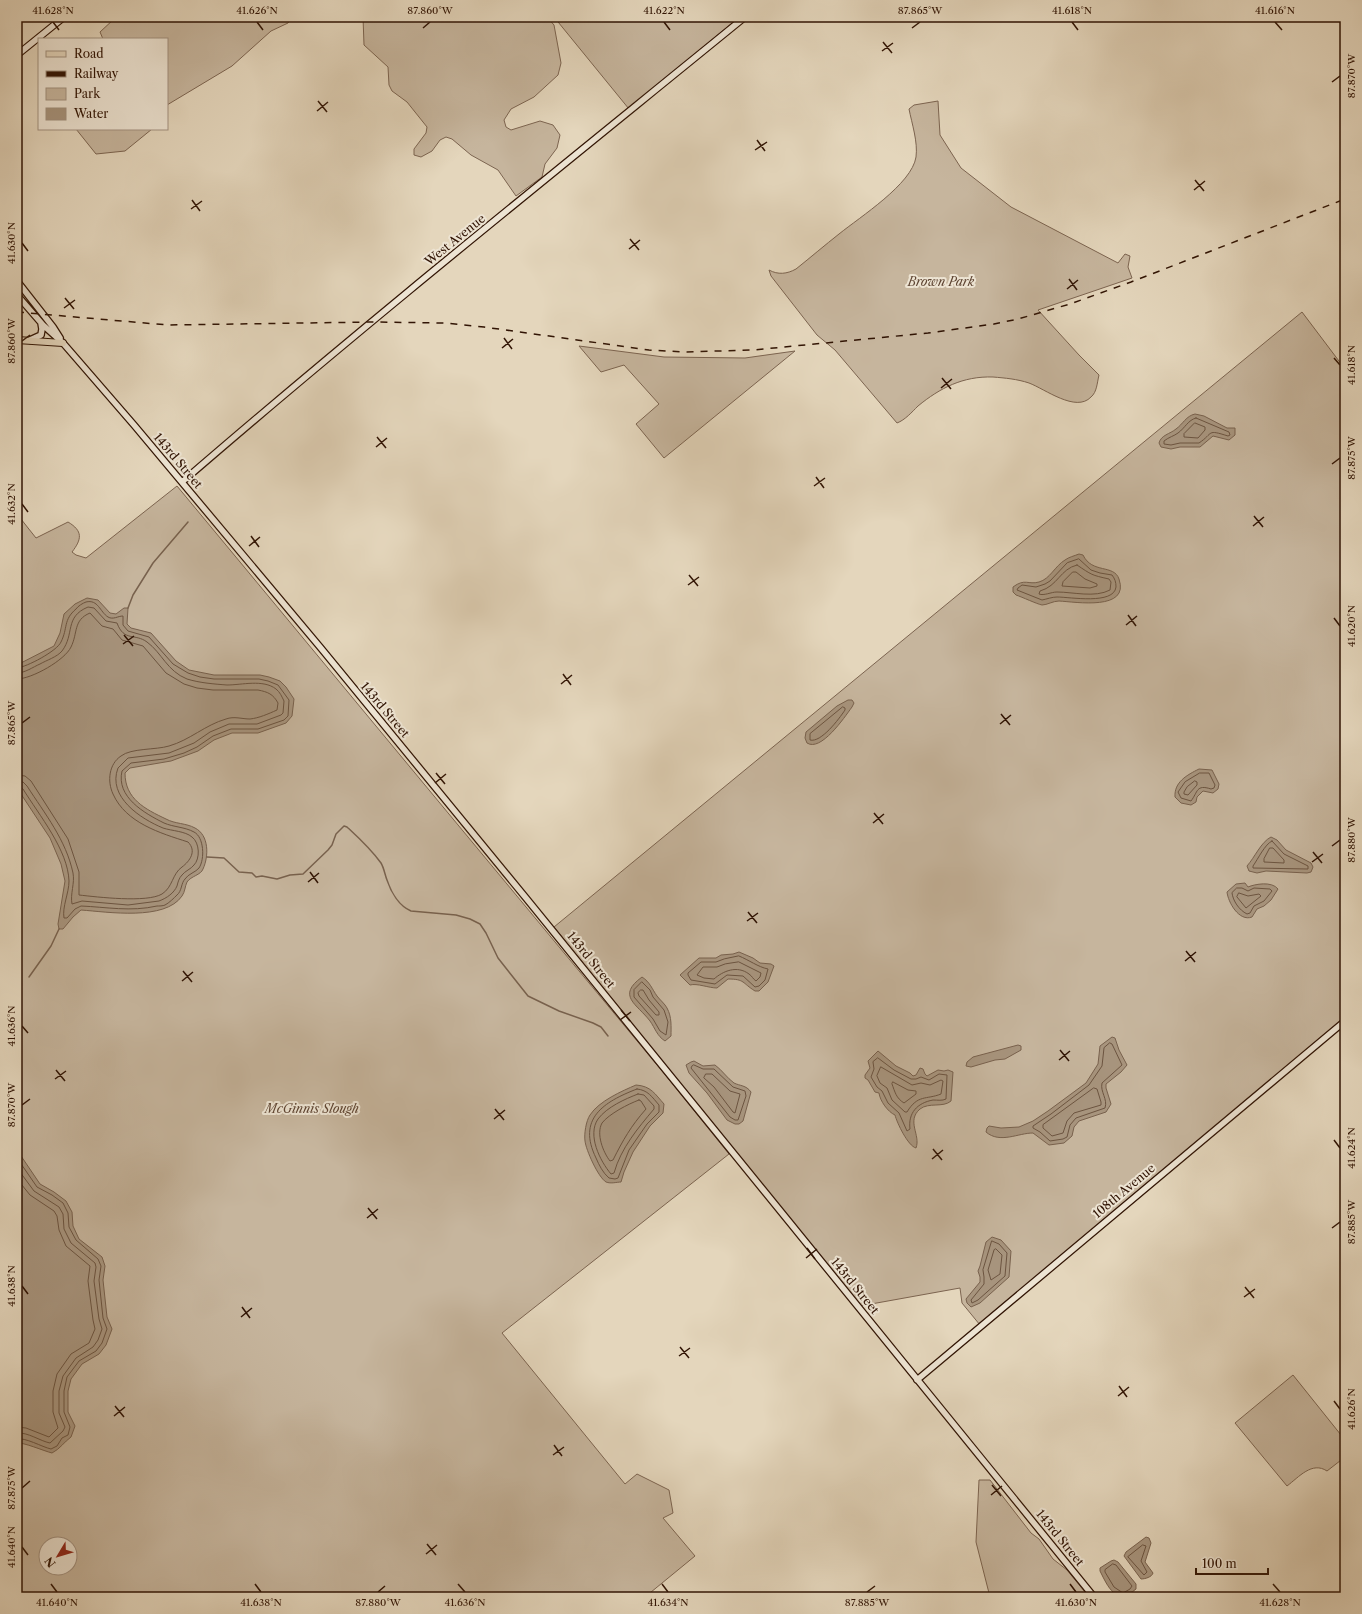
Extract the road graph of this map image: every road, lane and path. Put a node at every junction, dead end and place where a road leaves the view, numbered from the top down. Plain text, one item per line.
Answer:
1 (64, 17) edge
2 (745, 17) edge
3 (38, 38) edge
4 (38, 38) edge
5 (17, 55) edge
6 (17, 281) edge
7 (17, 294) edge
8 (39, 319) junction
9 (17, 340) edge
10 (30, 340) junction
11 (63, 343) junction
12 (182, 482) junction
13 (1345, 1021) edge
14 (917, 1380) junction
15 (1094, 1597) edge

1 - 4 main road
2 - 12 main road, West Avenue
3 - 5 main road
6 - 11 main road
7 - 8 main road
8 - 10 main road
8 - 11 main road
9 - 10 main road
10 - 11 main road
11 - 12 main road, 143rd Street
12 - 14 main road, 143rd Street
13 - 14 main road, 108th Avenue
14 - 15 main road, 143rd Street

